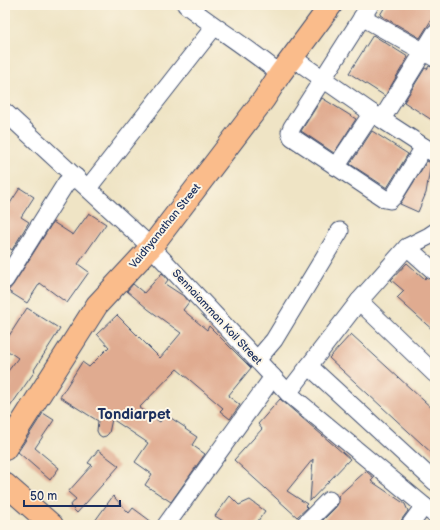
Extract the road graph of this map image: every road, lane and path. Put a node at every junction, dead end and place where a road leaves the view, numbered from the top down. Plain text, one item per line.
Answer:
1 (186, 5) edge
2 (330, 5) edge
3 (366, 11) edge
4 (214, 27) junction
5 (435, 33) edge
6 (429, 54) edge
7 (290, 60) junction
8 (326, 75) junction
9 (5, 112) edge
10 (380, 114) junction
11 (431, 148) edge
12 (336, 167) junction
13 (76, 177) junction
14 (88, 188) junction
15 (340, 231) dead end
16 (435, 232) edge
17 (151, 247) junction
18 (407, 247) junction
19 (435, 272) edge
20 (5, 280) edge
21 (359, 301) junction
22 (257, 360) junction
23 (309, 366) junction
24 (435, 374) edge
25 (273, 377) junction
26 (288, 393) junction
27 (5, 449) edge
28 (435, 482) edge
29 (5, 484) edge
30 (329, 500) dead end
31 (430, 510) edge
32 (52, 525) edge
33 (166, 525) edge
34 (304, 525) edge
35 (410, 525) edge

1 - 4 street
2 - 7 main road, Vaidhyanathan Street
3 - 6 street
3 - 8 street
4 - 7 street
4 - 14 street
5 - 6 street
6 - 10 street
7 - 8 street
7 - 17 main road, Vaidhyanathan Street
8 - 10 street
8 - 12 street
9 - 13 street, Sennaiamman Koil Street
10 - 11 street
10 - 12 street
11 - 12 street
13 - 14 street, Sennaiamman Koil Street
13 - 20 street
14 - 17 street, Sennaiamman Koil Street
15 - 22 street
16 - 18 street
17 - 22 street, Sennaiamman Koil Street
17 - 27 main road, Vaidhyanathan Street
18 - 19 street
18 - 21 street
21 - 23 street
21 - 24 street
22 - 25 street, Sennaiamman Koil Street
23 - 26 street
23 - 28 street
25 - 26 street, Sennaiamman Koil Street
25 - 33 street
26 - 31 street, Sennaiamman Koil Street
29 - 32 main road
30 - 34 street
31 - 35 street

